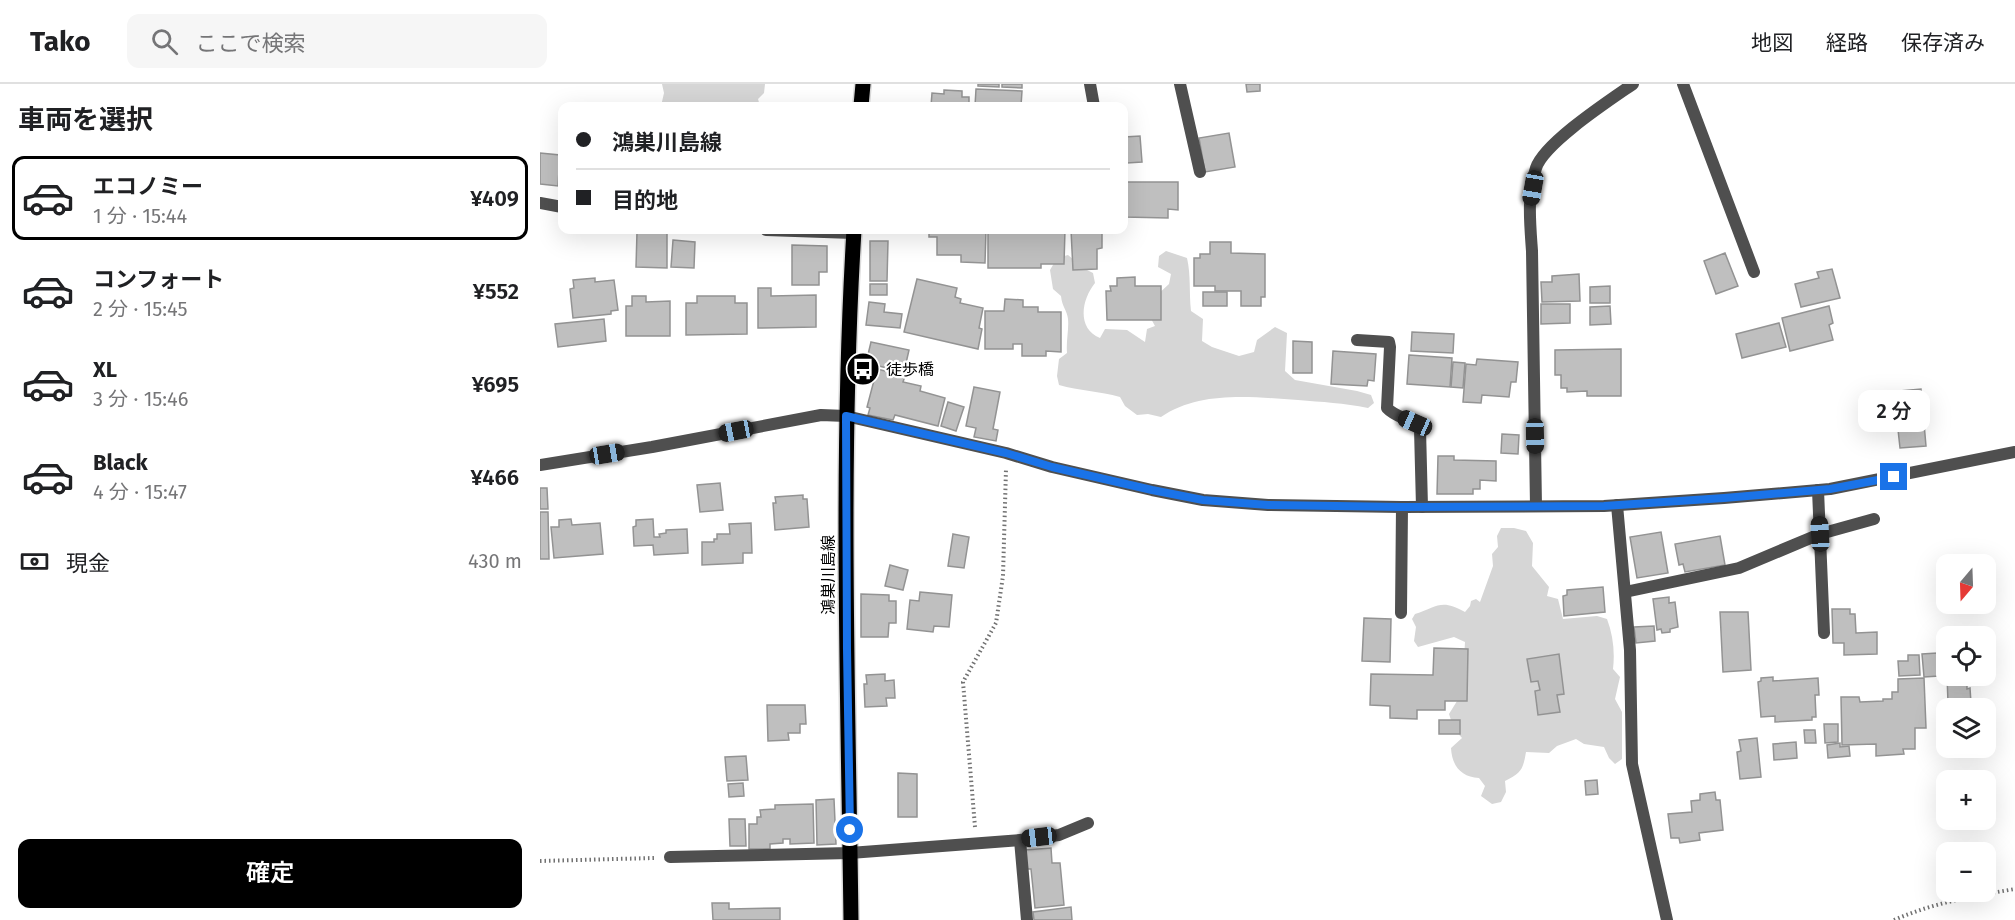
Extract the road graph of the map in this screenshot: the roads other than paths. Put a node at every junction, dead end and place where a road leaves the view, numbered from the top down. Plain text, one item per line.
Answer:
1 (863, 84) edge
2 (1090, 84) edge
3 (1180, 84) edge
4 (1633, 84) edge
5 (1683, 84) edge
6 (861, 102) edge
7 (1093, 102) edge
8 (1200, 172) dead end
9 (540, 203) edge
10 (558, 206) edge
11 (854, 234) edge
12 (1754, 272) dead end
13 (1357, 340) dead end
14 (846, 416) junction
15 (2015, 452) edge
16 (540, 465) edge
17 (1818, 490) junction
18 (1617, 505) junction
19 (1536, 506) junction
20 (1402, 507) junction
21 (1422, 507) junction
22 (1874, 519) dead end
23 (1820, 534) junction
24 (1625, 592) junction
25 (1401, 613) dead end
26 (1824, 633) dead end
27 (1088, 823) dead end
28 (1020, 840) junction
29 (850, 853) junction
30 (670, 857) road end
31 (851, 920) edge
32 (1028, 920) edge
33 (1667, 920) edge

1 - 6 main road
2 - 7 street
3 - 8 street
4 - 19 street
5 - 12 street
9 - 10 street
11 - 14 main road, 鴻巣川島線
13 - 21 street
14 - 16 street
14 - 20 street
14 - 29 main road, 鴻巣川島線
15 - 17 street
17 - 18 street
17 - 23 street
18 - 19 street
18 - 24 street
19 - 21 street
20 - 21 street
20 - 25 street
22 - 23 street
23 - 24 street
23 - 26 street
24 - 33 street
27 - 28 street
28 - 29 street
28 - 32 street
29 - 30 street
29 - 31 main road, 鴻巣川島線

